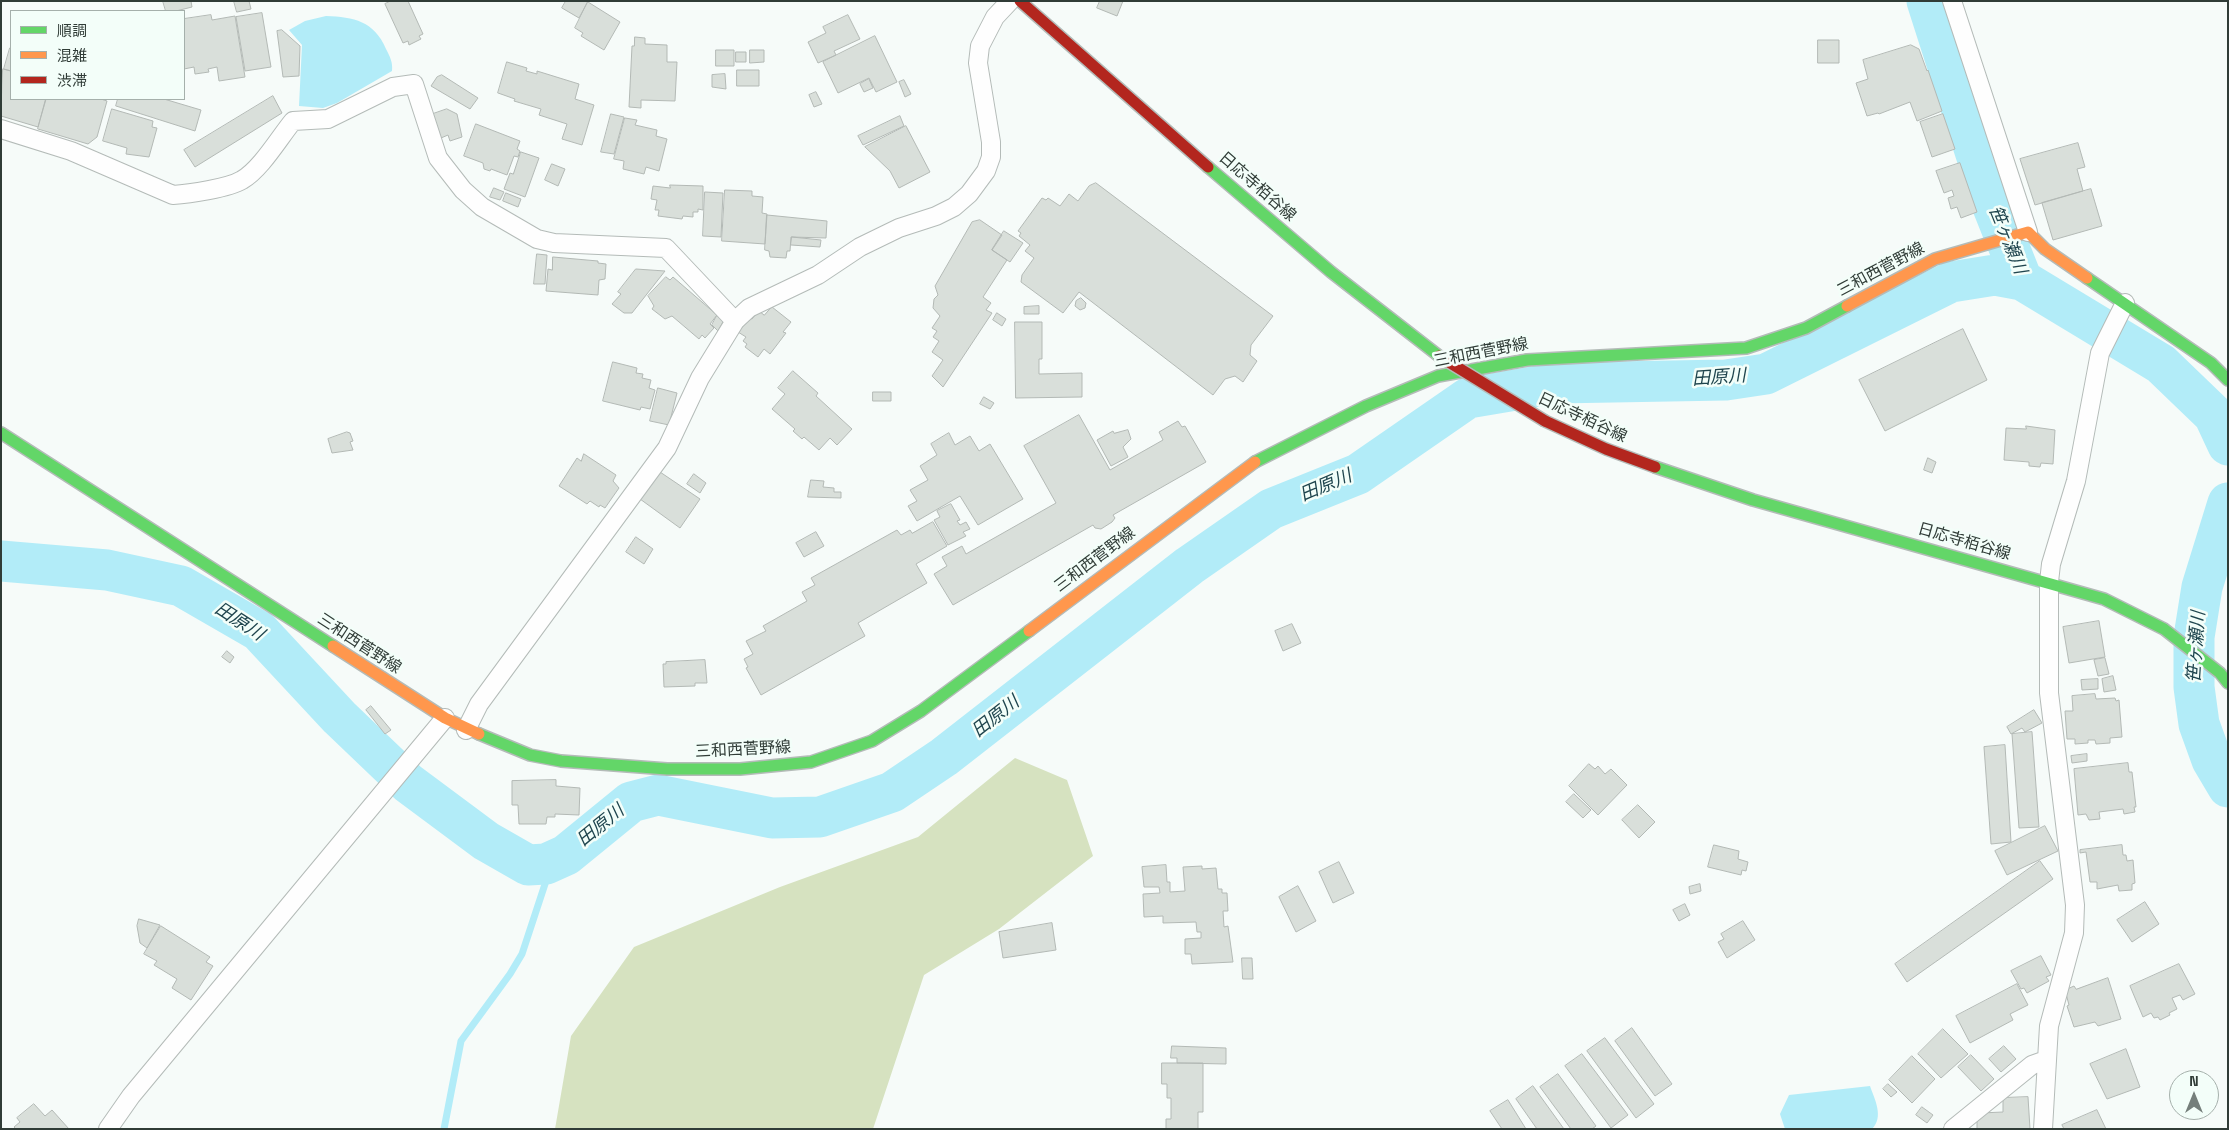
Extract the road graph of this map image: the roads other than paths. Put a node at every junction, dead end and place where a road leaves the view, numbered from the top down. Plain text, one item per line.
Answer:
1 (1010, 1) edge
2 (1020, 1) edge
3 (1952, 1) edge
4 (1, 129) edge
5 (2024, 233) junction
6 (2121, 310) junction
7 (736, 321) junction
8 (2228, 380) edge
9 (1, 433) edge
10 (2049, 582) junction
11 (2228, 683) edge
12 (445, 718) junction
13 (466, 730) junction
14 (2046, 1060) junction
15 (108, 1129) edge
16 (1953, 1129) edge
17 (2043, 1129) edge

1 - 7 street
2 - 10 main road, 日応寺栢谷線, bridge
3 - 5 street
4 - 7 street
5 - 6 main road
5 - 13 main road, 三和西菅野線
6 - 8 main road
6 - 10 street
7 - 13 street
9 - 12 main road, 三和西菅野線
10 - 11 main road, 日応寺栢谷線
10 - 14 street
12 - 13 main road, 三和西菅野線
12 - 15 street
14 - 16 street
14 - 17 street

